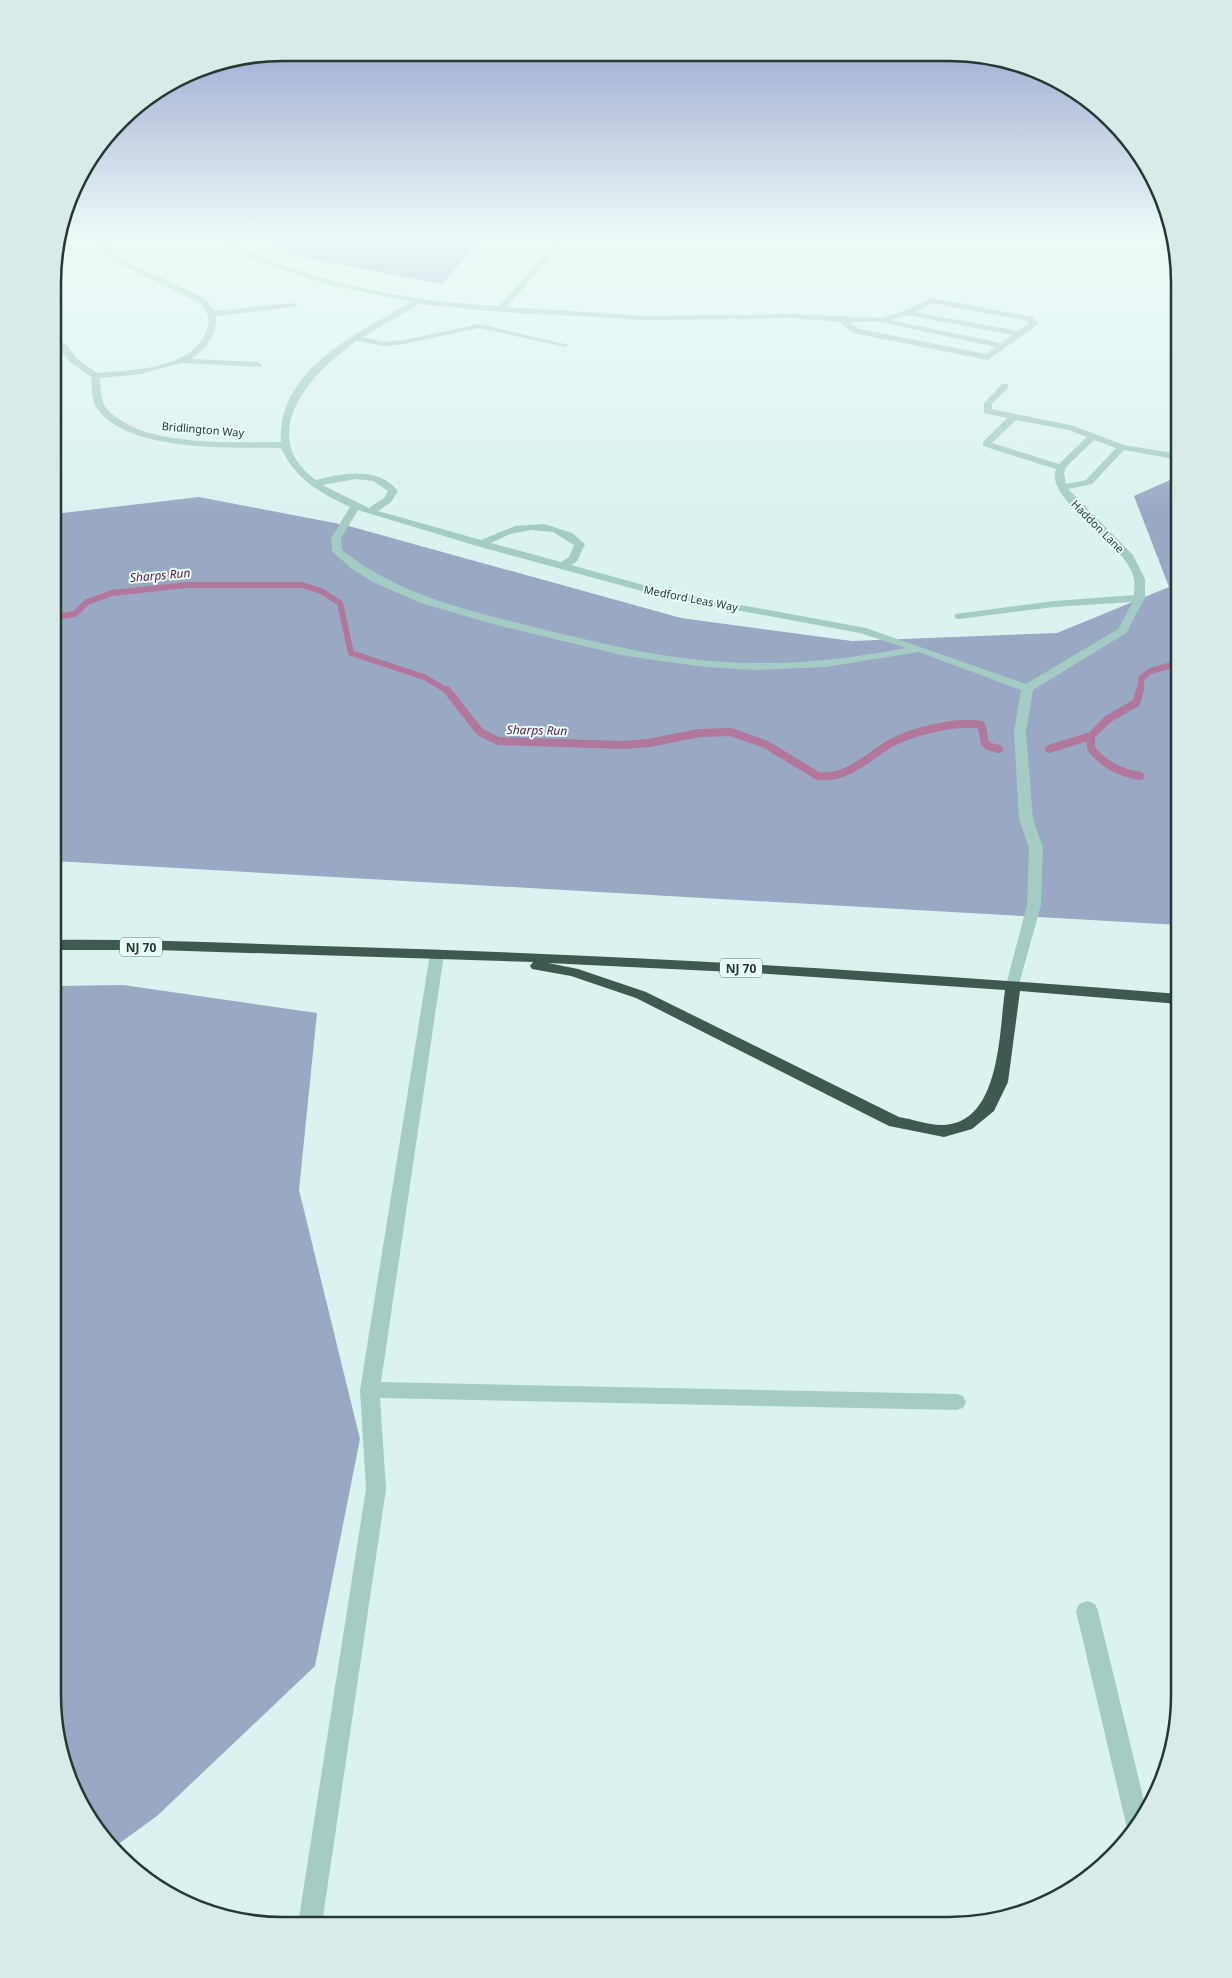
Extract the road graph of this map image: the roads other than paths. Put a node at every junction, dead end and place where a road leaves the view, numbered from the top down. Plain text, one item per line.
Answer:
1 (210, 331) edge
2 (370, 331) edge
3 (454, 331) edge
4 (504, 331) edge
5 (858, 331) edge
6 (934, 331) edge
7 (1005, 331) edge
8 (1022, 331) edge
9 (1019, 334) junction
10 (358, 339) junction
11 (565, 344) dead end
12 (61, 345) edge
13 (1004, 346) junction
14 (180, 360) junction
15 (258, 365) dead end
16 (95, 376) junction
17 (1005, 386) dead end
18 (1013, 417) junction
19 (1092, 436) junction
20 (285, 445) junction
21 (1122, 447) junction
22 (1171, 454) edge
23 (1062, 468) junction
24 (314, 484) junction
25 (1061, 488) junction
26 (356, 506) junction
27 (371, 511) junction
28 (481, 544) junction
29 (561, 566) junction
30 (1140, 598) junction
31 (959, 616) dead end
32 (921, 649) junction
33 (1027, 688) junction
34 (61, 945) edge
35 (437, 954) junction
36 (469, 955) junction
37 (1013, 985) junction
38 (1171, 999) edge
39 (370, 1390) junction
40 (956, 1402) dead end
41 (1087, 1611) dead end
42 (1136, 1814) edge
43 (311, 1917) edge

1 - 14 street
2 - 10 street
3 - 10 street
4 - 11 street
5 - 13 street
6 - 13 street
7 - 9 street
8 - 9 street
9 - 13 street
10 - 20 street
12 - 16 street
14 - 15 street
14 - 16 street
16 - 20 street, Bridlington Way
17 - 18 street
18 - 19 street
18 - 23 street
19 - 21 street
19 - 23 street
20 - 24 street, Medford Leas Way
21 - 22 street
21 - 25 street
23 - 25 street, Haddon Lane
24 - 26 street, Medford Leas Way
24 - 27 street
25 - 30 street, Haddon Lane
26 - 27 street, Medford Leas Way
26 - 32 street
27 - 28 street, Medford Leas Way
28 - 29 street, Medford Leas Way
28 - 29 street
29 - 32 street, Medford Leas Way
30 - 31 street
30 - 33 street, Haddon Lane
32 - 33 street, Medford Leas Way
33 - 37 street
34 - 35 highway, NJ 70
35 - 36 highway, NJ 70
35 - 39 street
36 - 37 highway, NJ 70
36 - 37 highway
37 - 38 highway, NJ 70
39 - 40 street
39 - 43 street
41 - 42 street

